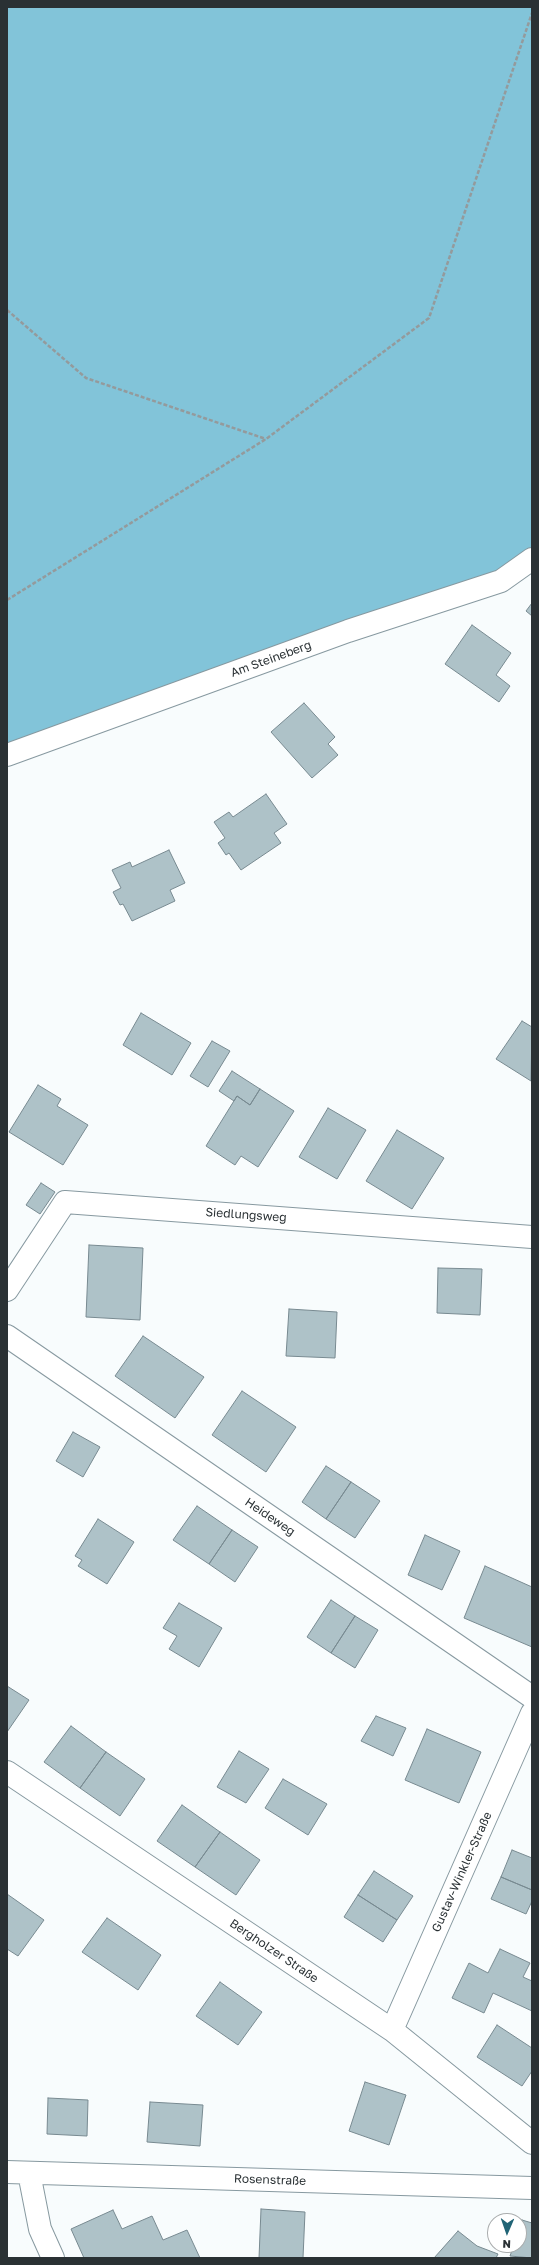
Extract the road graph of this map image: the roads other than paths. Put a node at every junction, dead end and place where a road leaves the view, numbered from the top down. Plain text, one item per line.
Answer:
1 (532, 559) edge
2 (7, 755) edge
3 (532, 1236) edge
4 (7, 1290) edge
5 (7, 1336) edge
6 (532, 1697) edge
7 (532, 1713) edge
8 (7, 1772) edge
9 (392, 2030) junction
10 (532, 2143) edge
11 (7, 2172) edge
12 (29, 2173) junction
13 (532, 2188) edge
14 (54, 2258) edge

1 - 2 street, Am Steineberg
3 - 4 street, Siedlungsweg
5 - 6 street, Heideweg
7 - 9 street, Gustav-Winkler-Straße
8 - 9 street, Bergholzer Straße
9 - 10 street, Bergholzer Straße
11 - 12 street, Rosenstraße
12 - 13 street, Rosenstraße
12 - 14 street

